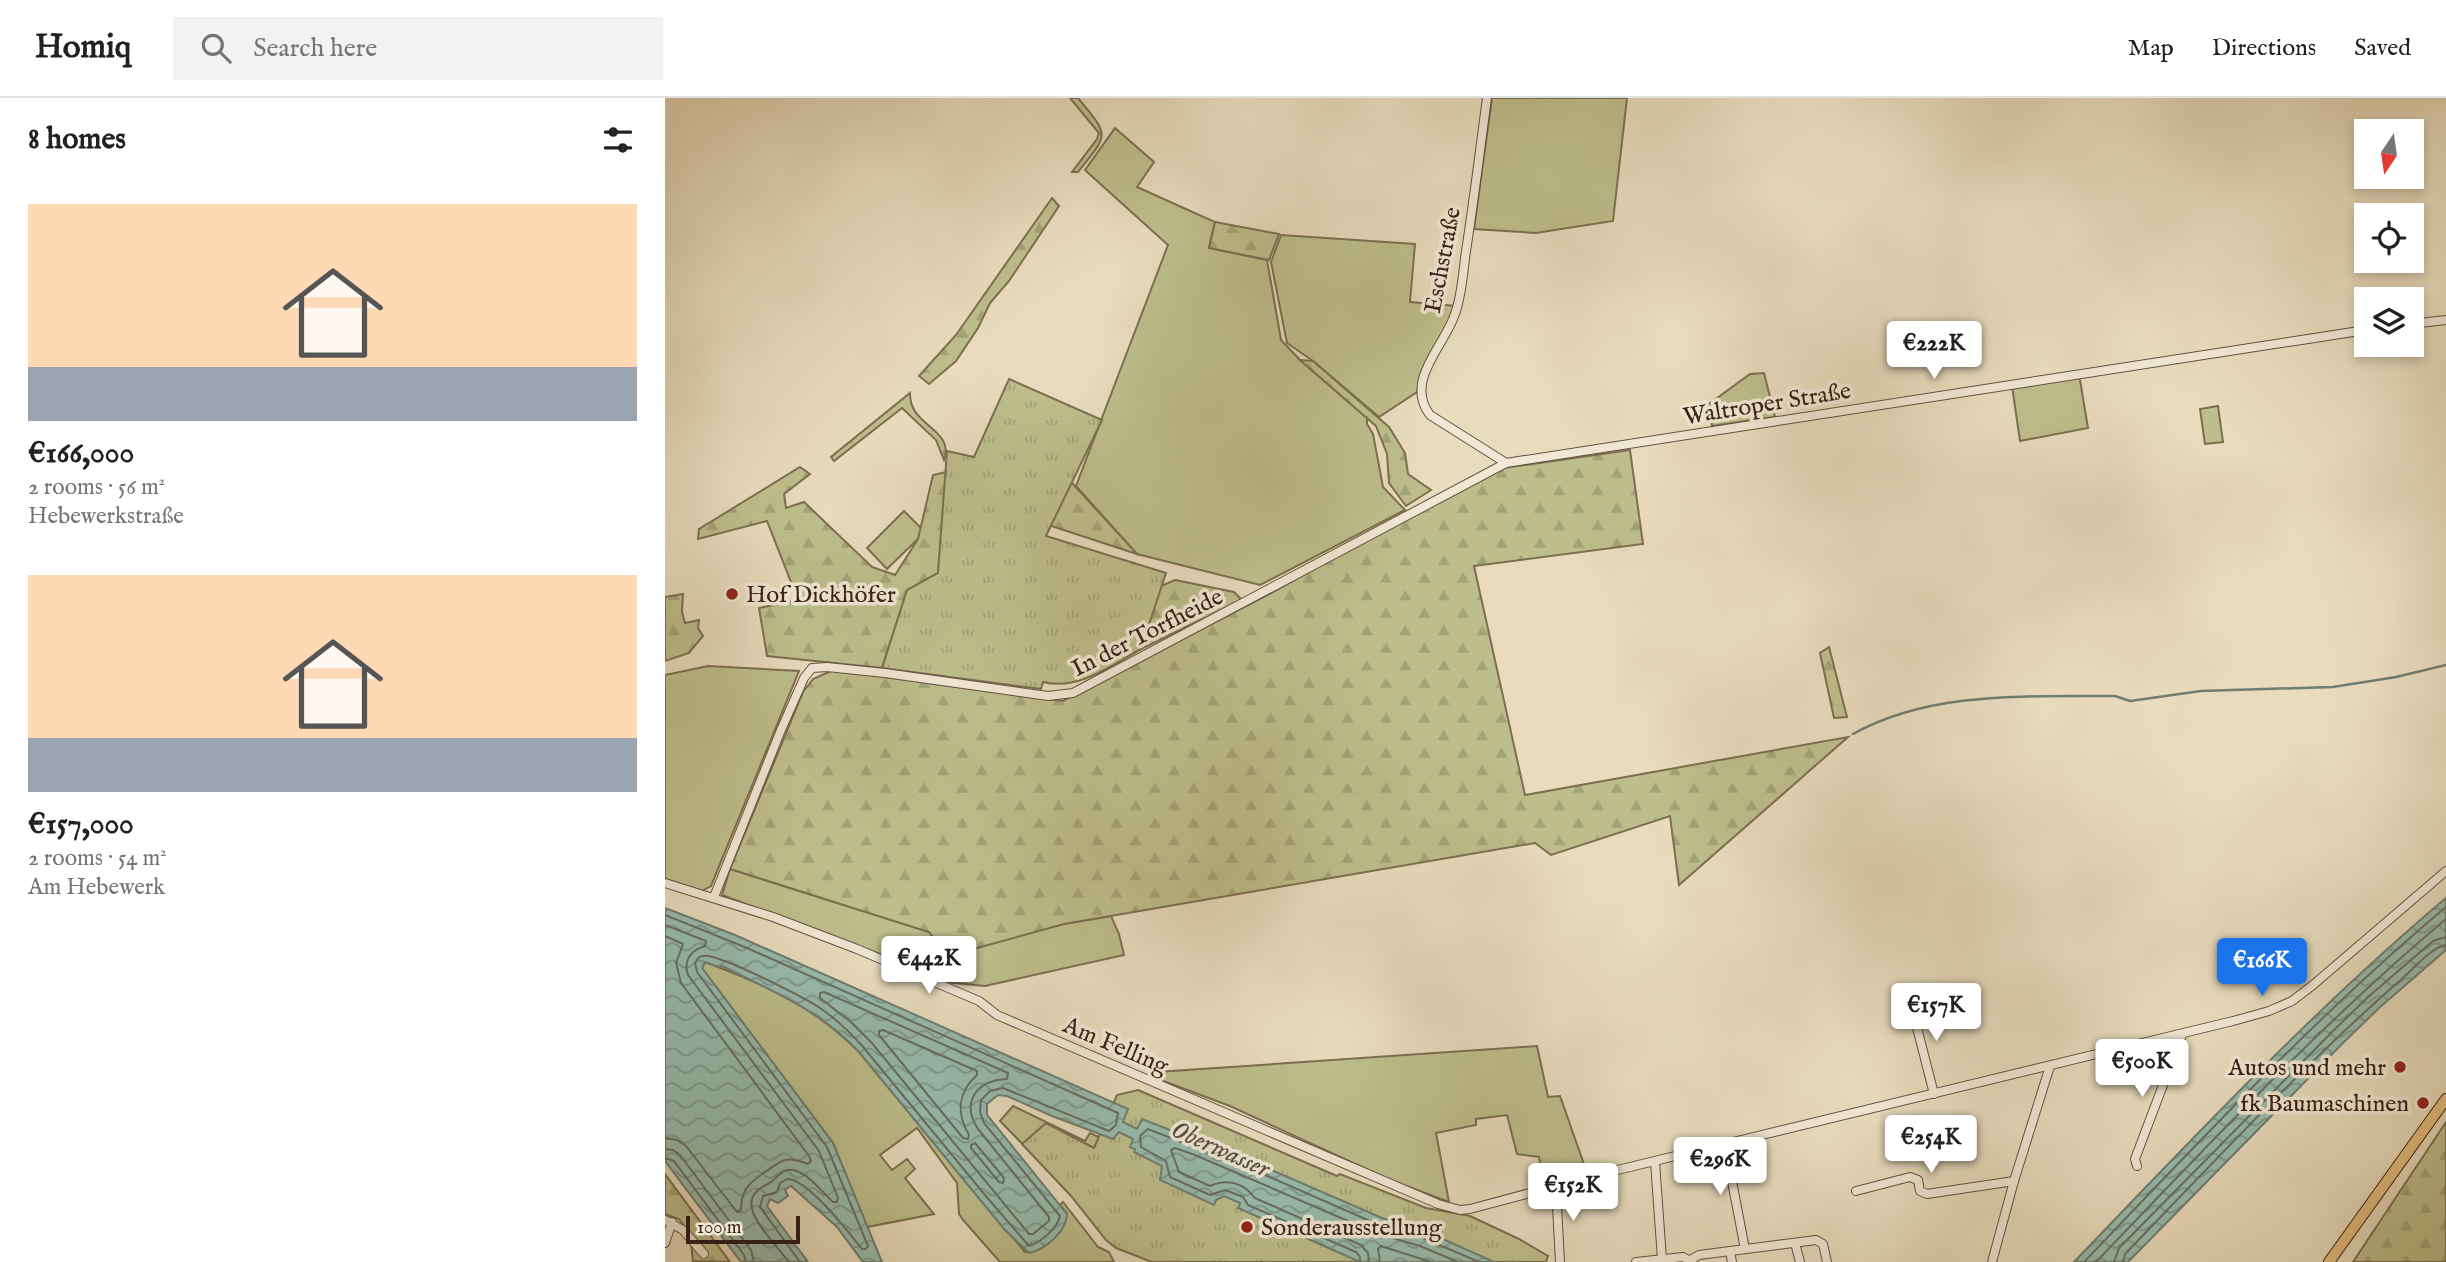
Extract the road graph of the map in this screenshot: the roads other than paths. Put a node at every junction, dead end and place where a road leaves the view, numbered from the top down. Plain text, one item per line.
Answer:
1 (1487, 98) edge
2 (2446, 320) edge
3 (2424, 323) edge
4 (2354, 332) edge
5 (1506, 463) junction
6 (2446, 872) edge
7 (665, 883) edge
8 (714, 897) junction
9 (1910, 1000) dead end
10 (2182, 1035) junction
11 (2050, 1066) junction
12 (1934, 1094) junction
13 (2446, 1099) edge
14 (1725, 1145) junction
15 (1655, 1162) junction
16 (2137, 1166) dead end
17 (2014, 1181) junction
18 (1556, 1188) junction
19 (1856, 1191) dead end
20 (668, 1221) edge
21 (665, 1243) edge
22 (1795, 1243) junction
23 (1744, 1244) dead end
24 (1730, 1251) junction
25 (704, 1254) dead end
26 (1662, 1259) junction
27 (1691, 1261) edge
28 (1560, 1262) edge
29 (1636, 1262) edge
30 (1732, 1262) edge
31 (1800, 1262) edge
32 (1827, 1262) edge
33 (1992, 1262) edge
34 (2329, 1262) edge

1 - 5 street, Eschstraße
2 - 3 street
4 - 5 street, Waltroper Straße
5 - 8 street, In der Torfheide
6 - 10 street, Am Felling
7 - 8 street, Am Felling
8 - 18 street, Am Felling
9 - 12 street
10 - 11 street, Am Felling
10 - 16 street
11 - 12 street, Am Felling
11 - 17 street
12 - 14 street, Am Felling
13 - 34 main road
14 - 15 street, Am Felling
14 - 23 street
15 - 18 street, Am Felling
15 - 26 street
17 - 19 street
17 - 33 street
18 - 28 street
20 - 21 street
20 - 25 street
22 - 24 street
22 - 31 street
22 - 32 street
24 - 27 street
24 - 30 street
26 - 27 street
26 - 29 street

